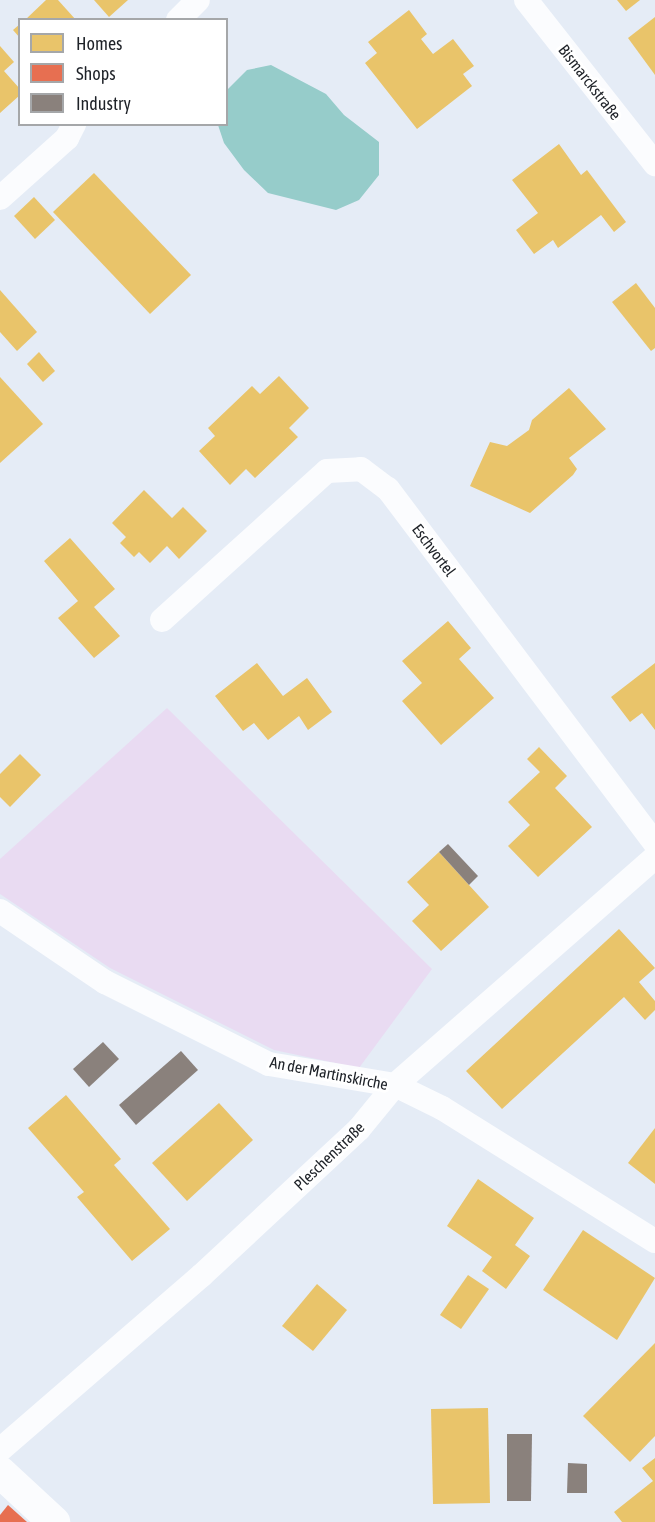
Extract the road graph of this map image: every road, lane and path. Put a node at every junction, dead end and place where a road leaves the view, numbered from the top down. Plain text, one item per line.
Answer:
1 (198, 0) edge
2 (526, 0) edge
3 (180, 18) edge
4 (73, 126) edge
5 (655, 164) edge
6 (0, 198) edge
7 (162, 620) dead end
8 (655, 843) edge
9 (655, 857) edge
10 (0, 911) edge
11 (395, 1085) junction
12 (655, 1241) edge
13 (0, 1450) edge
14 (0, 1472) edge
15 (54, 1522) edge

1 - 3 street
2 - 5 street, Bismarckstraße
4 - 6 street
7 - 8 street, Eschvortel
9 - 11 street, Pleschenstraße
10 - 11 street, An der Martinskirche
11 - 12 street, An der Martinskirche
11 - 13 street, Pleschenstraße
14 - 15 street

